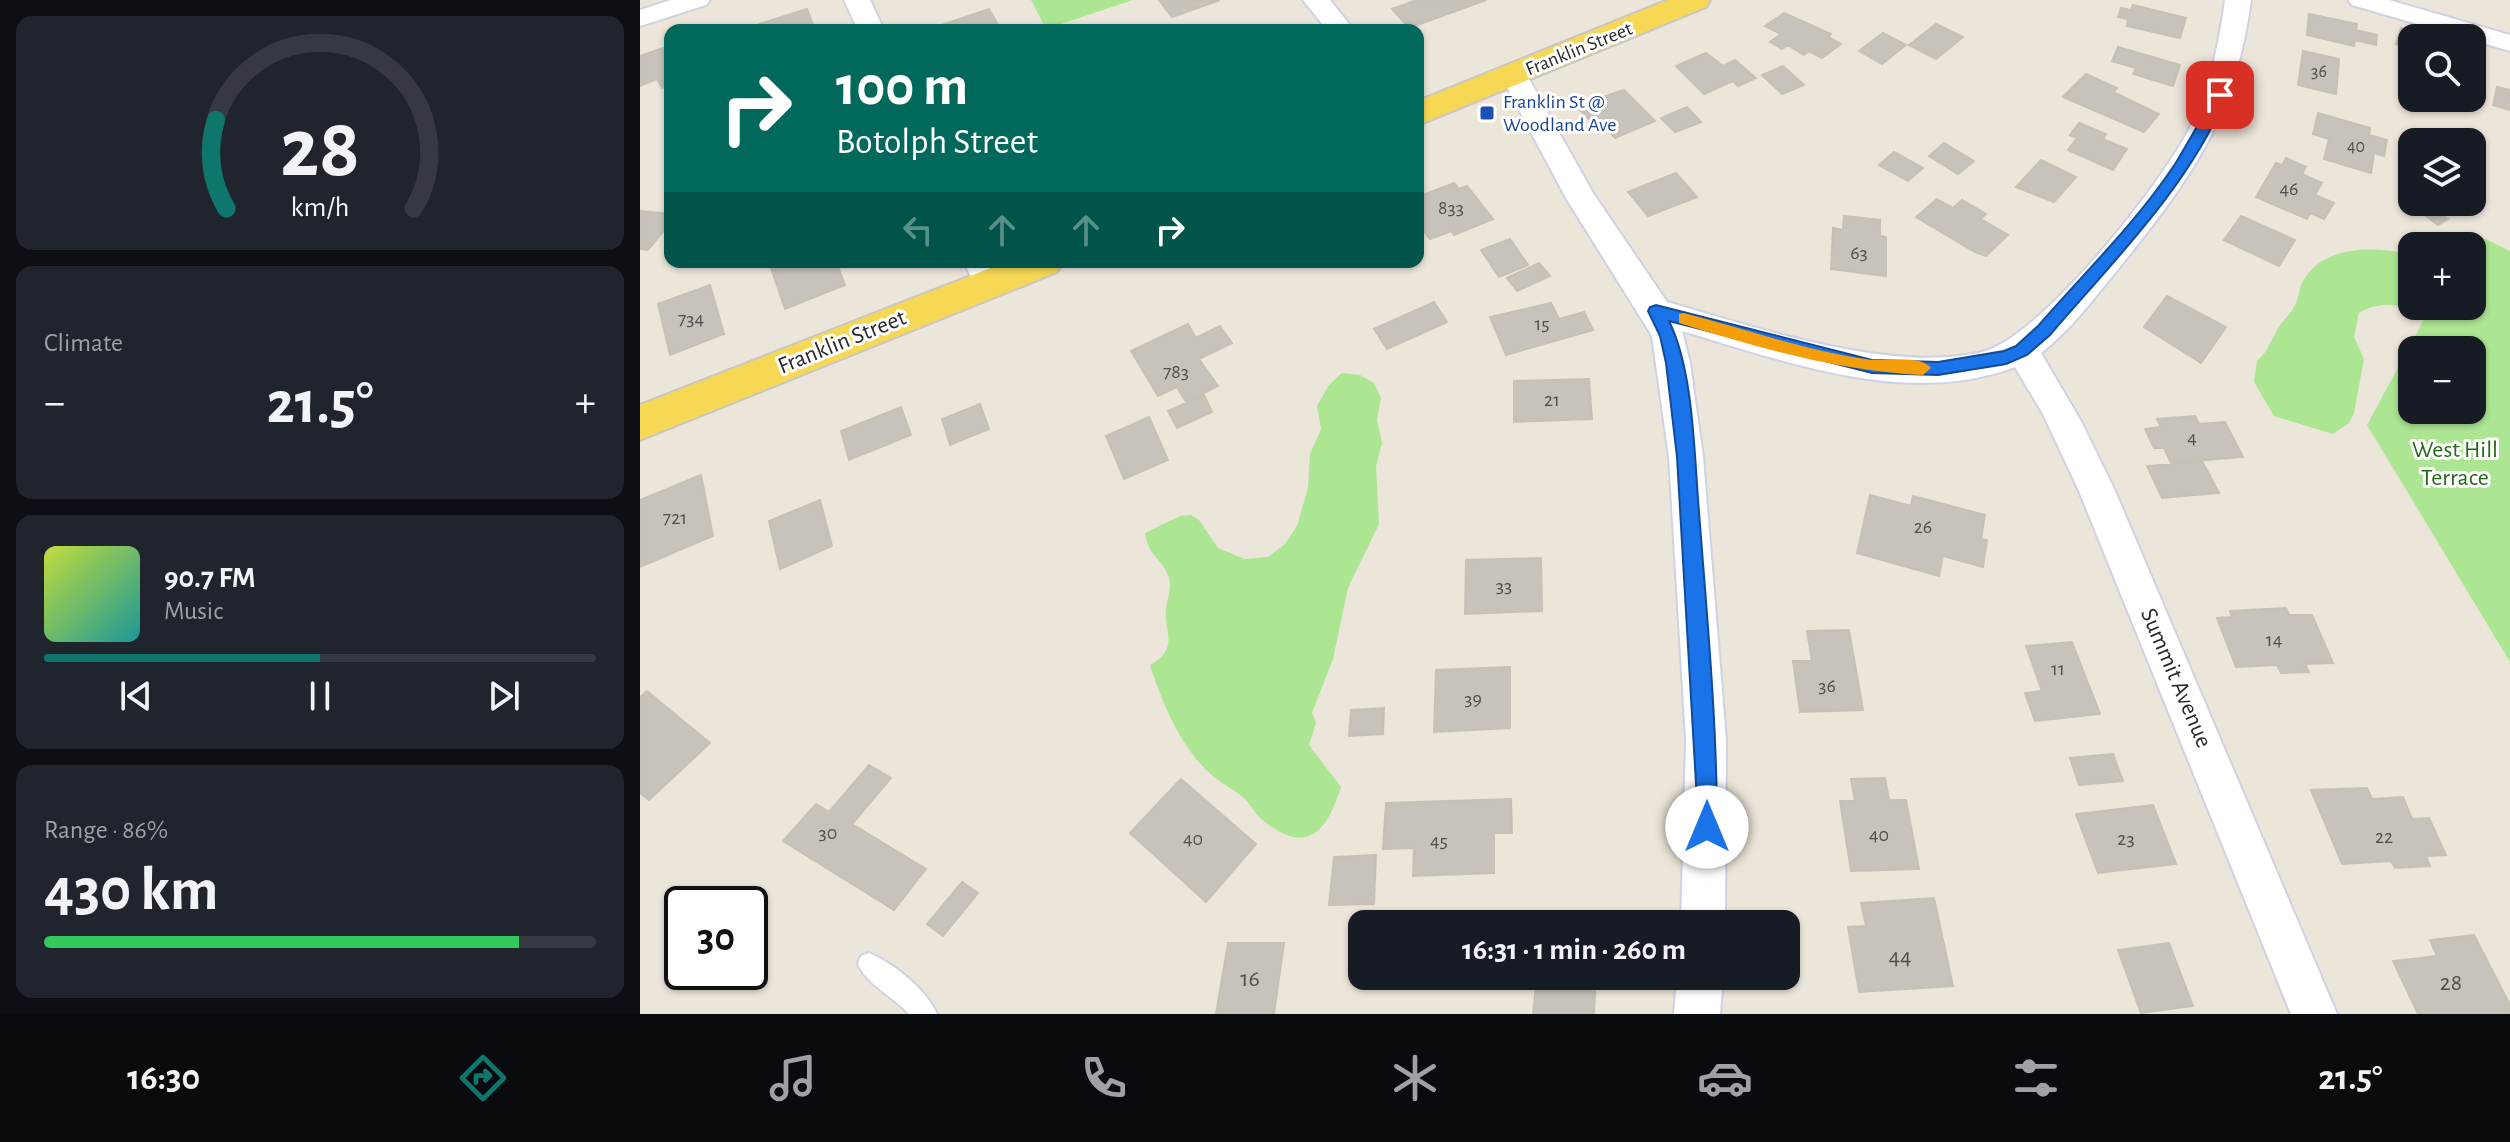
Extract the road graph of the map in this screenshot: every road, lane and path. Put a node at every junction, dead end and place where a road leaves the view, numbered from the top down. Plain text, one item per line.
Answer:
1 (697, 0) edge
2 (857, 0) edge
3 (1316, 0) edge
4 (1695, 0) edge
5 (2238, 0) edge
6 (2361, 0) edge
7 (640, 18) edge
8 (868, 24) edge
9 (1336, 24) edge
10 (2510, 43) edge
11 (1514, 76) junction
12 (1424, 112) edge
13 (1011, 268) edge
14 (984, 273) edge
15 (1656, 311) junction
16 (2022, 351) junction
17 (640, 423) edge
18 (1703, 910) edge
19 (869, 964) dead end
20 (1699, 990) edge
21 (925, 1014) edge
22 (1697, 1014) edge
23 (2314, 1014) edge

1 - 7 street
2 - 8 street
3 - 9 street
4 - 11 main road, Franklin Street
5 - 16 street
6 - 10 street
11 - 12 main road, Franklin Street
11 - 15 street
13 - 14 main road, Franklin Street
14 - 17 main road, Franklin Street
15 - 16 street
15 - 18 street
16 - 23 street, Summit Avenue
19 - 21 lane
20 - 22 street

